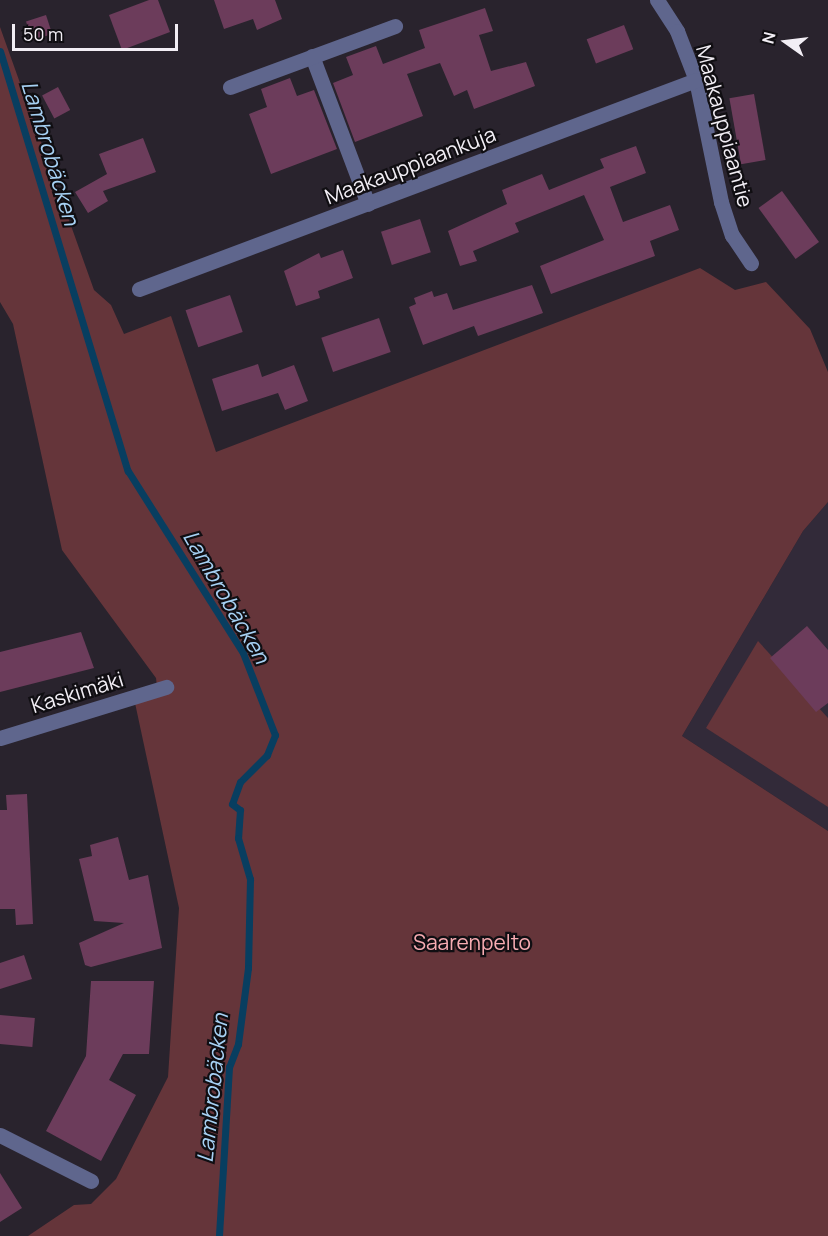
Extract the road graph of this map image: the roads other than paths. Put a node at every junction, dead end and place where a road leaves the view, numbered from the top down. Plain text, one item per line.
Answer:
1 (657, 0) edge
2 (395, 26) dead end
3 (312, 56) junction
4 (696, 80) junction
5 (230, 87) dead end
6 (368, 204) junction
7 (751, 263) dead end
8 (139, 289) dead end
9 (166, 687) dead end
10 (0, 738) edge
11 (0, 1135) edge
12 (91, 1181) dead end

1 - 4 street, Maakauppiaantie
2 - 3 street
3 - 5 street
3 - 6 street
4 - 6 street, Maakauppiaankuja
4 - 7 street, Maakauppiaantie
6 - 8 street, Maakauppiaankuja
9 - 10 street, Kaskimäki
11 - 12 street

